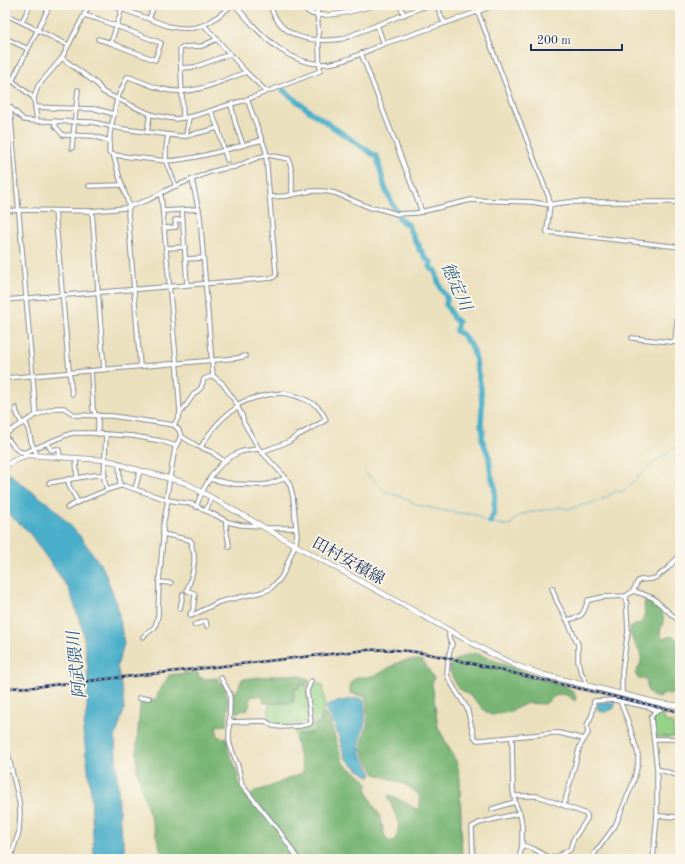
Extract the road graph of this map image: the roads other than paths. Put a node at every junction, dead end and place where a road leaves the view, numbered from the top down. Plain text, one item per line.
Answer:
1 (30, 5) edge
2 (50, 5) edge
3 (89, 5) edge
4 (111, 5) edge
5 (154, 5) edge
6 (232, 5) edge
7 (235, 5) edge
8 (270, 5) edge
9 (299, 5) edge
10 (317, 5) edge
11 (354, 5) edge
12 (376, 5) edge
13 (400, 5) edge
14 (432, 5) edge
15 (437, 5) edge
16 (495, 5) edge
17 (123, 7) edge
18 (354, 11) junction
19 (478, 12) junction
20 (317, 14) junction
21 (84, 15) junction
22 (404, 15) junction
23 (11, 17) dead end
24 (149, 19) junction
25 (22, 22) junction
26 (446, 23) junction
27 (204, 25) junction
28 (377, 25) junction
29 (116, 26) junction
30 (37, 29) junction
31 (5, 38) edge
32 (98, 39) dead end
33 (217, 39) junction
34 (318, 41) junction
35 (111, 43) junction
36 (384, 44) junction
37 (68, 45) junction
38 (28, 50) junction
39 (361, 53) junction
40 (230, 54) junction
41 (62, 58) junction
42 (319, 64) junction
43 (181, 68) junction
44 (246, 72) junction
45 (5, 75) edge
46 (12, 81) junction
47 (78, 90) dead end
48 (182, 91) junction
49 (266, 91) junction
50 (34, 98) junction
51 (116, 99) junction
52 (247, 99) junction
53 (231, 104) junction
54 (35, 107) junction
55 (76, 108) junction
56 (212, 111) junction
57 (114, 114) junction
58 (150, 114) junction
59 (189, 117) junction
60 (183, 118) junction
61 (37, 121) junction
62 (55, 121) junction
63 (75, 122) junction
64 (112, 127) junction
65 (218, 128) junction
66 (147, 132) junction
67 (168, 135) junction
68 (73, 136) junction
69 (186, 136) junction
70 (262, 140) junction
71 (110, 141) junction
72 (243, 145) junction
73 (72, 148) dead end
74 (224, 150) junction
75 (114, 155) junction
76 (266, 155) junction
77 (227, 160) dead end
78 (166, 161) junction
79 (192, 180) junction
80 (122, 185) junction
81 (90, 186) dead end
82 (176, 186) junction
83 (161, 194) junction
84 (292, 195) junction
85 (270, 197) junction
86 (680, 202) edge
87 (550, 205) junction
88 (129, 206) junction
89 (199, 209) junction
90 (19, 210) junction
91 (182, 210) junction
92 (5, 211) edge
93 (55, 211) junction
94 (92, 211) junction
95 (163, 211) junction
96 (422, 212) junction
97 (183, 220) junction
98 (165, 228) junction
99 (185, 247) junction
100 (680, 247) edge
101 (167, 248) junction
102 (203, 258) junction
103 (186, 259) junction
104 (205, 283) junction
105 (187, 284) junction
106 (170, 286) junction
107 (134, 289) junction
108 (680, 291) edge
109 (98, 292) junction
110 (62, 295) junction
111 (26, 298) junction
112 (5, 300) edge
113 (632, 338) dead end
114 (674, 342) junction
115 (680, 343) edge
116 (246, 356) dead end
117 (211, 360) junction
118 (176, 364) junction
119 (140, 366) junction
120 (104, 370) junction
121 (90, 371) junction
122 (69, 373) junction
123 (33, 375) junction
124 (213, 376) junction
125 (5, 378) edge
126 (72, 394) dead end
127 (238, 406) junction
128 (16, 408) dead end
129 (180, 413) junction
130 (36, 415) junction
131 (97, 415) junction
132 (24, 423) junction
133 (174, 425) junction
134 (5, 434) edge
135 (98, 434) junction
136 (106, 434) junction
137 (181, 436) junction
138 (8, 439) dead end
139 (47, 443) junction
140 (176, 446) junction
141 (201, 447) junction
142 (34, 449) junction
143 (260, 451) junction
144 (36, 456) junction
145 (60, 458) junction
146 (76, 459) junction
147 (105, 460) junction
148 (225, 462) junction
149 (119, 463) junction
150 (7, 465) edge
151 (140, 470) junction
152 (105, 475) junction
153 (285, 477) junction
154 (77, 478) junction
155 (68, 479) junction
156 (169, 479) junction
157 (209, 479) junction
158 (49, 483) dead end
159 (120, 486) junction
160 (135, 489) junction
161 (107, 490) junction
162 (202, 493) junction
163 (211, 498) junction
164 (167, 500) junction
165 (78, 502) junction
166 (196, 507) junction
167 (67, 508) dead end
168 (206, 511) junction
169 (226, 521) junction
170 (263, 527) junction
171 (296, 528) junction
172 (163, 534) junction
173 (295, 545) junction
174 (229, 547) dead end
175 (680, 556) edge
176 (159, 582) junction
177 (171, 583) dead end
178 (552, 588) dead end
179 (633, 591) junction
180 (183, 594) dead end
181 (626, 596) junction
182 (180, 609) dead end
183 (567, 620) junction
184 (680, 622) edge
185 (194, 625) dead end
186 (207, 626) dead end
187 (449, 630) junction
188 (143, 637) dead end
189 (221, 678) dead end
190 (311, 680) dead end
191 (586, 686) junction
192 (622, 694) junction
193 (139, 698) dead end
194 (149, 698) dead end
195 (620, 701) junction
196 (666, 704) junction
197 (680, 706) edge
198 (657, 711) junction
199 (229, 722) junction
200 (512, 737) junction
201 (584, 739) junction
202 (654, 739) junction
203 (680, 739) edge
204 (5, 741) edge
205 (657, 769) junction
206 (12, 770) junction
207 (5, 772) edge
208 (680, 776) edge
209 (514, 796) junction
210 (515, 802) junction
211 (564, 805) junction
212 (492, 809) dead end
213 (520, 813) junction
214 (657, 816) junction
215 (680, 817) edge
216 (522, 846) junction
217 (10, 859) edge
218 (298, 859) edge
219 (473, 859) edge
220 (520, 859) edge
221 (599, 859) edge
222 (653, 859) edge

1 - 25 street
2 - 30 street
3 - 21 street
4 - 17 street
5 - 24 street
6 - 27 street
7 - 42 street
8 - 34 street
9 - 20 street
10 - 20 street
11 - 18 street
12 - 18 street
13 - 22 street
14 - 22 street
15 - 26 street
16 - 19 street
17 - 24 street
17 - 29 street
18 - 20 street
19 - 26 street
19 - 87 street
20 - 34 street
21 - 29 street
21 - 37 street
22 - 28 street
23 - 25 street
24 - 27 street
25 - 30 street
26 - 36 street
27 - 33 street
28 - 34 street
28 - 36 street
29 - 35 street
29 - 35 street
30 - 37 street
30 - 38 street
31 - 38 street
32 - 35 street
33 - 40 street
33 - 43 street
34 - 42 street
36 - 39 street
37 - 41 street
38 - 46 street
39 - 42 street
39 - 96 street
40 - 43 street
40 - 44 street
41 - 50 street
41 - 51 street
42 - 49 street
43 - 48 street
44 - 48 street
44 - 49 street
45 - 46 street
46 - 50 street
47 - 55 street
48 - 51 street
48 - 60 street
49 - 52 street
50 - 54 street
51 - 57 street
51 - 58 street
52 - 53 street
52 - 70 street
53 - 56 street
53 - 72 street
54 - 55 street
54 - 61 street
55 - 57 street
55 - 63 street
56 - 59 street
56 - 65 street
57 - 64 street
58 - 60 street
58 - 66 street
59 - 60 street
59 - 69 street
61 - 62 street
61 - 90 street
62 - 63 street
62 - 68 street
63 - 64 street
63 - 68 street
64 - 66 street
64 - 71 street
65 - 69 street
65 - 74 street
66 - 67 street
67 - 69 street
67 - 78 street
68 - 71 street
68 - 73 street
70 - 72 street
70 - 76 street
71 - 75 street
72 - 74 street
74 - 77 street
74 - 78 street
75 - 78 street
75 - 80 street
76 - 79 street
76 - 84 street
76 - 85 street
78 - 82 street
79 - 82 street
79 - 89 street
80 - 81 street
80 - 88 street
82 - 83 street
83 - 88 street
83 - 95 street
84 - 85 street
84 - 96 street
85 - 104 street
86 - 87 street
87 - 96 street
87 - 100 street
88 - 94 street
88 - 107 street
89 - 91 street
89 - 102 street
90 - 92 street
90 - 93 street
90 - 111 street
91 - 95 street
91 - 97 street
93 - 94 street
93 - 110 street
94 - 109 street
95 - 98 street
97 - 98 street
97 - 99 street
98 - 101 street
99 - 101 street
99 - 103 street
101 - 106 street
102 - 103 street
102 - 104 street
103 - 105 street
104 - 105 street
104 - 117 street
105 - 106 street
106 - 107 street
106 - 118 street
107 - 109 street
107 - 119 street
108 - 114 street
109 - 110 street
109 - 120 street
110 - 111 street
110 - 122 street
111 - 112 street
111 - 123 street
113 - 114 street
114 - 115 street
116 - 117 street
117 - 118 street
117 - 124 street
118 - 119 street
118 - 129 street
119 - 120 street
120 - 121 street
121 - 122 street
121 - 131 street
122 - 123 street
122 - 126 street
123 - 125 street
123 - 130 street
124 - 127 street
124 - 129 street
127 - 141 street
127 - 143 street
127 - 143 street
128 - 132 street
129 - 133 street
130 - 131 street
130 - 132 street
131 - 133 street
131 - 135 street
132 - 134 street
132 - 142 street
133 - 137 street
135 - 136 street
135 - 139 street
136 - 140 street
136 - 147 street
137 - 140 street
137 - 141 street
138 - 142 street
139 - 142 street
139 - 145 street
140 - 156 street
141 - 148 street
142 - 144 street
143 - 148 street
143 - 153 street
144 - 145 main road, 田村安積線
144 - 150 main road, 田村安積線
145 - 146 main road, 田村安積線
146 - 147 main road, 田村安積線
146 - 154 street
147 - 149 main road, 田村安積線
147 - 152 street
148 - 157 street
149 - 151 main road, 田村安積線
149 - 159 street
151 - 156 main road, 田村安積線
151 - 160 street
152 - 154 street
152 - 161 street
153 - 157 street
153 - 171 street
154 - 155 street
155 - 158 street
155 - 165 street
156 - 162 main road, 田村安積線
156 - 164 street
157 - 162 street
159 - 160 street
159 - 161 street
160 - 164 street
161 - 165 street
162 - 163 main road, 田村安積線
162 - 166 street
163 - 168 street
163 - 170 main road, 田村安積線
164 - 166 street
164 - 172 street
165 - 167 street
166 - 168 street
168 - 169 street
169 - 170 street
169 - 174 street
170 - 171 street
170 - 173 main road, 田村安積線
171 - 173 street
172 - 173 street
172 - 176 street
173 - 187 main road, 田村安積線
175 - 179 street
176 - 177 street
176 - 188 street
178 - 183 street
179 - 181 street
179 - 184 street
180 - 182 street
181 - 183 street
181 - 192 street
183 - 191 street
185 - 186 street
187 - 191 main road, 田村安積線
187 - 200 street
189 - 199 street
190 - 199 street
191 - 192 main road, 田村安積線
192 - 196 main road, 田村安積線
193 - 194 street
195 - 198 street
195 - 201 street
195 - 221 street
196 - 197 main road, 田村安積線
196 - 198 street
198 - 202 street
199 - 218 street
200 - 201 street
200 - 209 street
201 - 211 street
202 - 203 street
202 - 205 street
204 - 206 street
205 - 208 street
205 - 214 street
206 - 207 street
206 - 217 street
209 - 210 street
209 - 211 street
210 - 212 street
210 - 213 street
211 - 216 street
213 - 216 street
213 - 219 street
214 - 215 street
214 - 222 street
216 - 220 street

